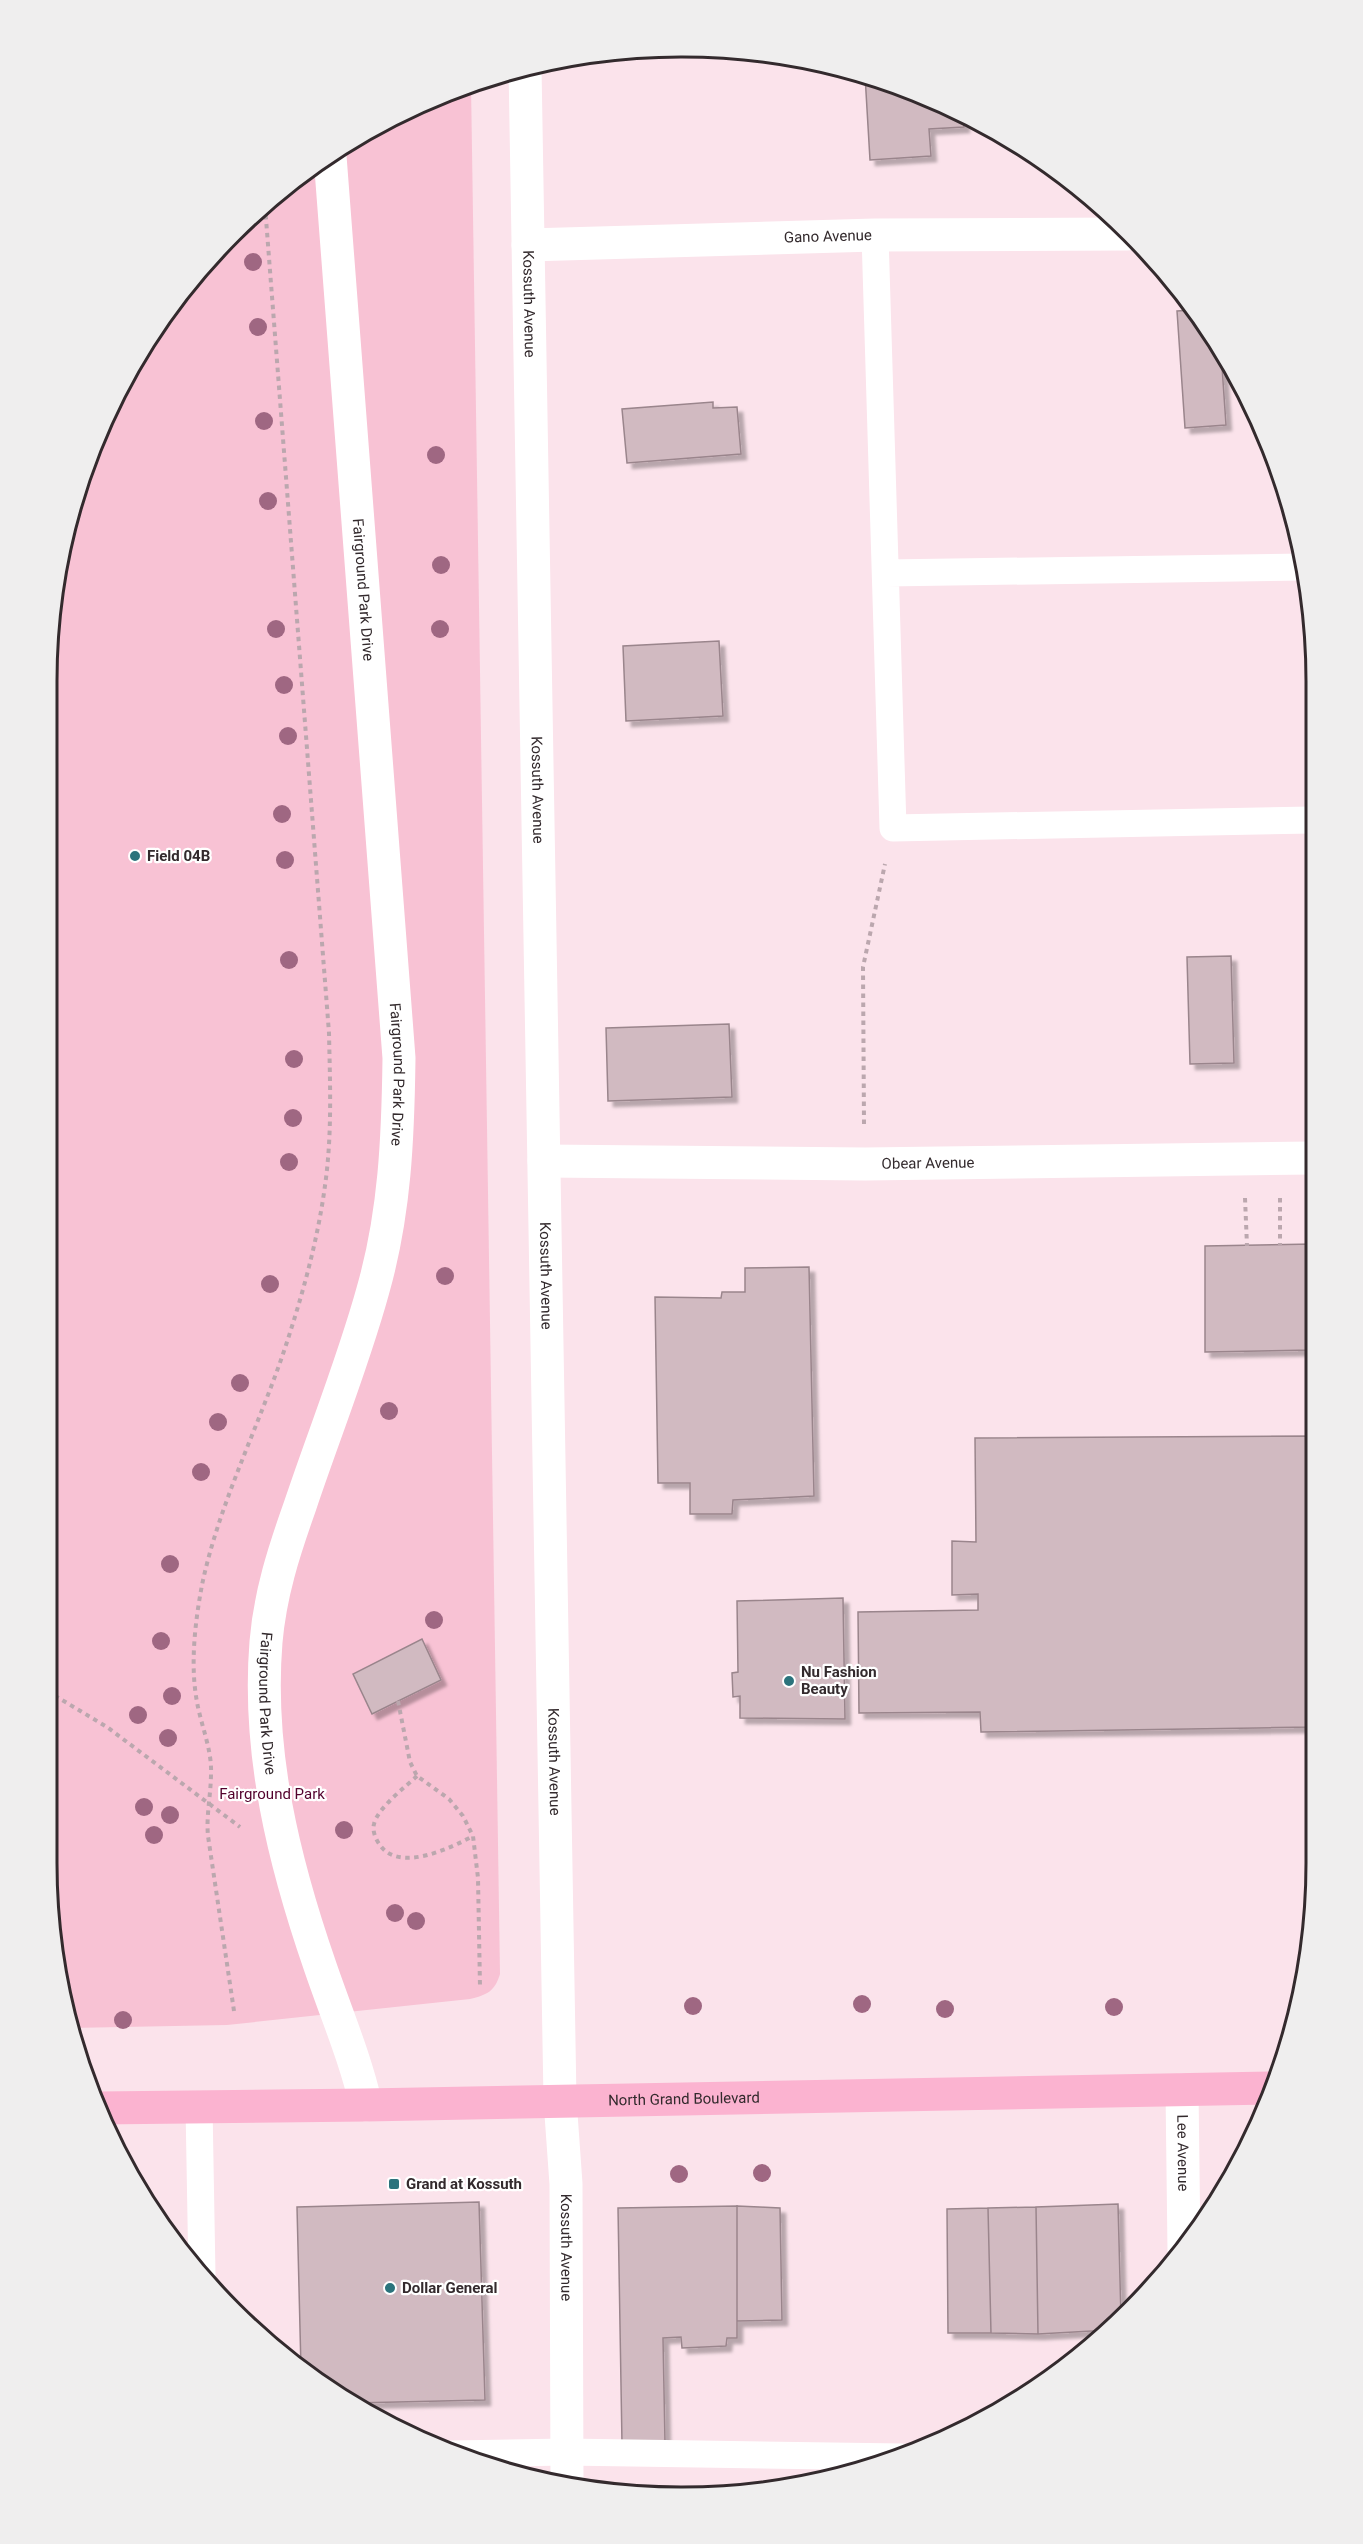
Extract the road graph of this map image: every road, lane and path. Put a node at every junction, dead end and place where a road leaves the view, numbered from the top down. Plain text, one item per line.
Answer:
1 (525, 77) edge
2 (331, 165) edge
3 (266, 216) edge
4 (1117, 234) edge
5 (875, 236) junction
6 (528, 245) junction
7 (1295, 567) edge
8 (886, 573) junction
9 (1306, 820) edge
10 (893, 828) junction
11 (1306, 1158) edge
12 (544, 1161) junction
13 (864, 1164) junction
14 (1245, 1194) dead end
15 (1280, 1195) dead end
16 (1280, 1245) dead end
17 (1247, 1246) dead end
18 (57, 1697) edge
19 (398, 1701) dead end
20 (417, 1776) junction
21 (207, 1802) junction
22 (243, 1829) dead end
23 (473, 1836) junction
24 (480, 1987) dead end
25 (234, 2011) dead end
26 (1263, 2088) edge
27 (1182, 2090) junction
28 (560, 2100) junction
29 (366, 2105) junction
30 (199, 2106) junction
31 (108, 2108) edge
32 (1184, 2233) edge
33 (202, 2262) edge
34 (566, 2452) junction
35 (480, 2454) edge
36 (874, 2457) edge
37 (567, 2476) edge

1 - 6 street, Kossuth Avenue
2 - 29 street, Fairground Park Drive
3 - 21 path
4 - 5 street, Gano Avenue
5 - 6 street, Gano Avenue
5 - 8 lane
6 - 12 street, Kossuth Avenue
7 - 8 lane
8 - 10 lane
9 - 10 lane
10 - 13 path
11 - 13 street, Obear Avenue
12 - 13 street, Obear Avenue
12 - 28 street, Kossuth Avenue
14 - 17 path
15 - 16 path
18 - 21 path
19 - 20 path
20 - 23 path
20 - 23 path
21 - 22 path
21 - 25 path
23 - 24 path
26 - 27 main road, North Grand Boulevard
27 - 28 main road, North Grand Boulevard
27 - 32 street, Lee Avenue
28 - 29 main road, North Grand Boulevard
28 - 34 street, Kossuth Avenue
29 - 30 main road, North Grand Boulevard
30 - 31 main road, North Grand Boulevard
30 - 33 lane
34 - 35 lane
34 - 36 lane
34 - 37 street, Kossuth Avenue

